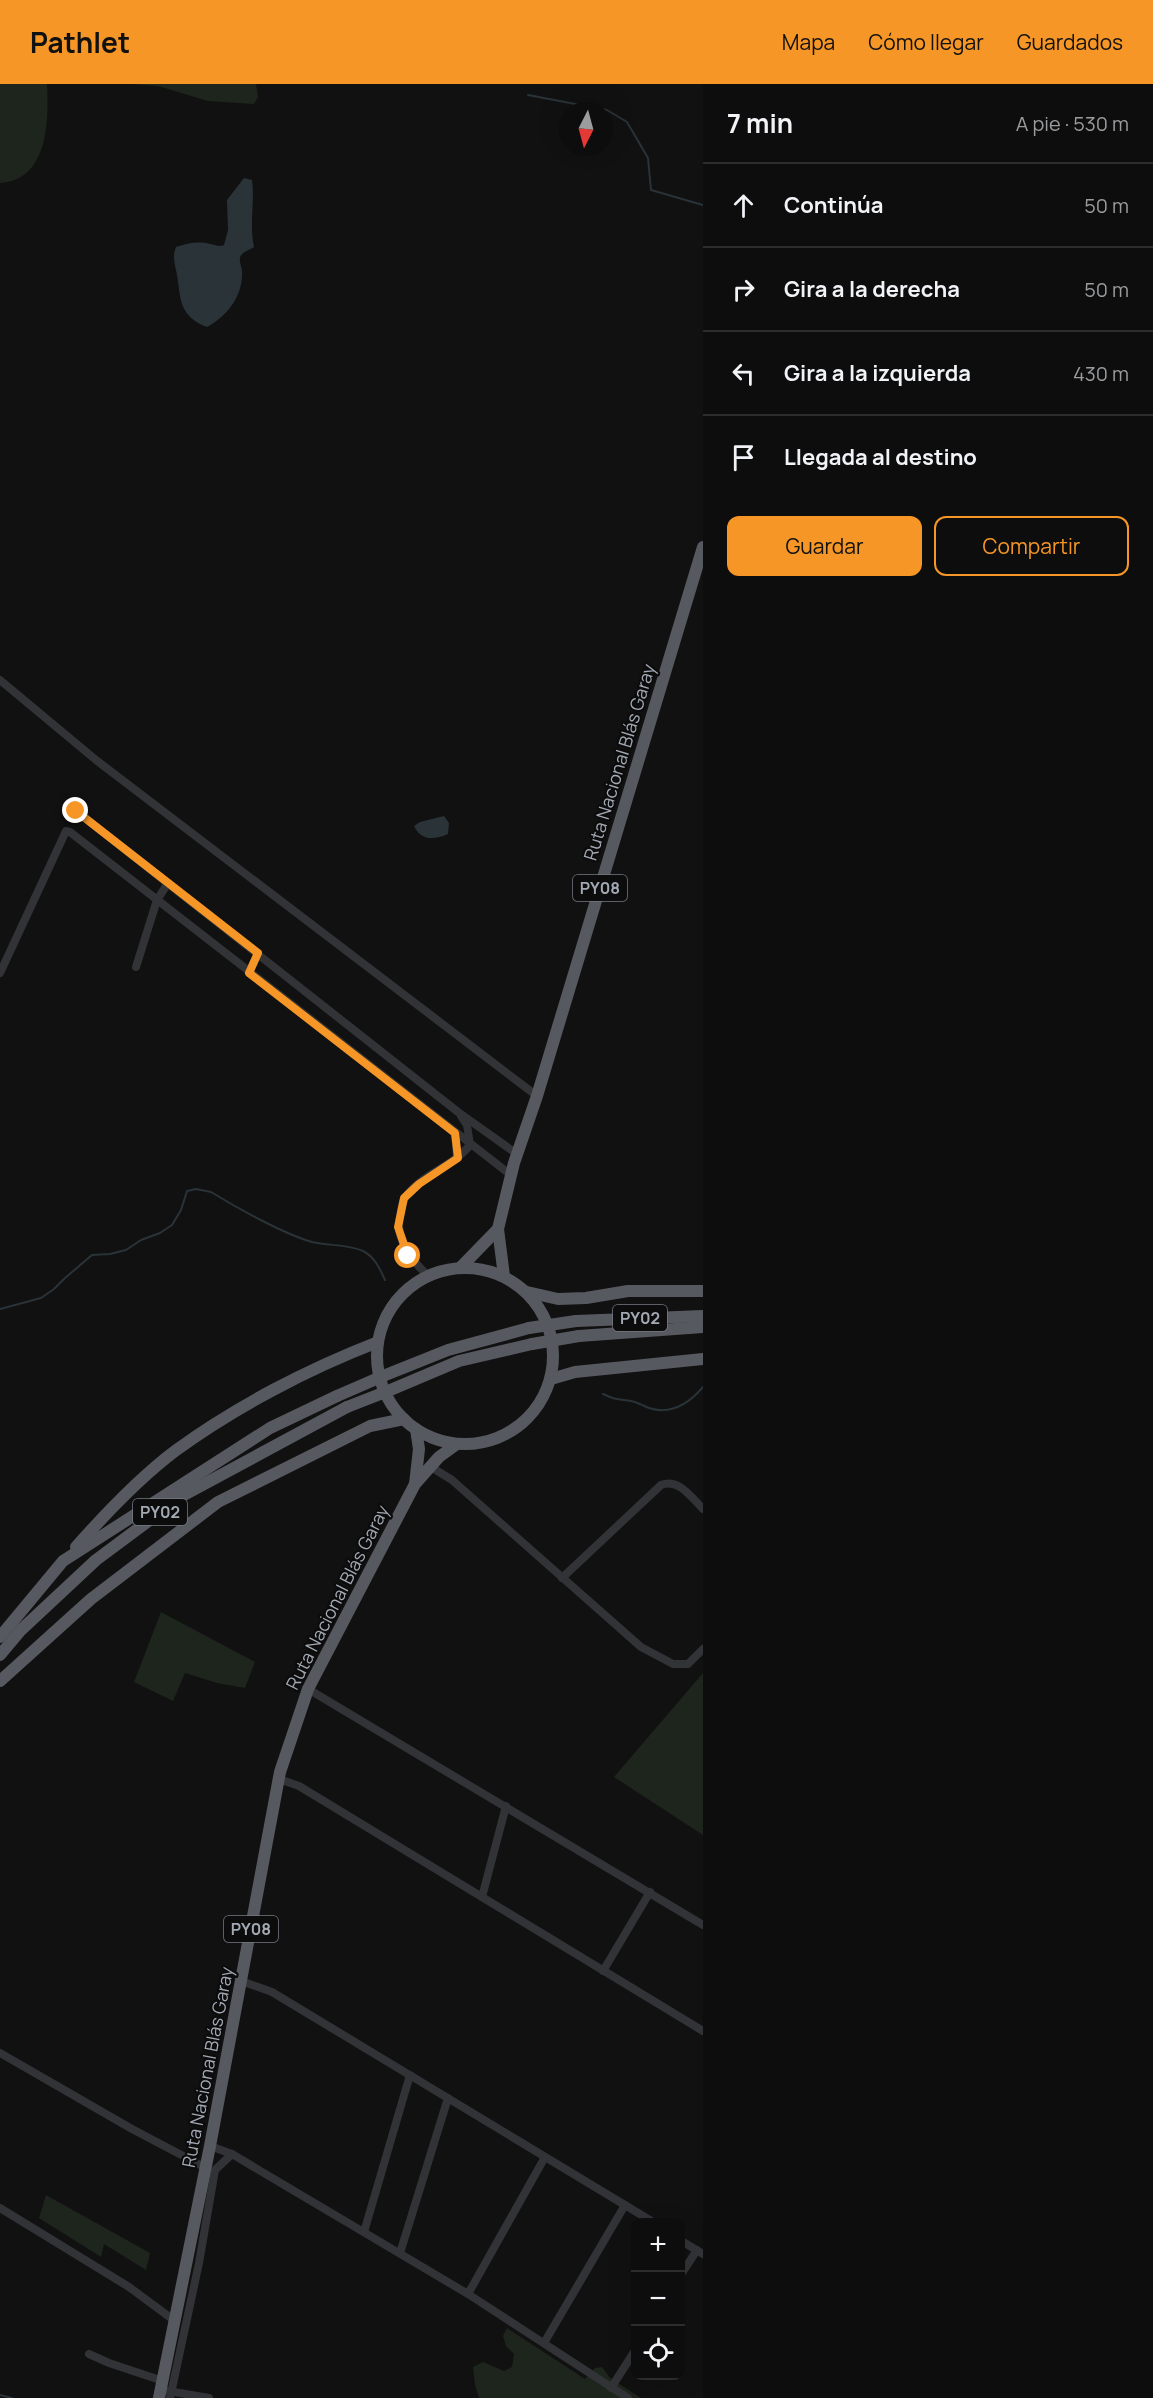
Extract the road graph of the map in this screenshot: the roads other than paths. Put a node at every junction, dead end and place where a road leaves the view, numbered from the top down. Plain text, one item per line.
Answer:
1 (703, 547) edge
2 (0, 680) edge
3 (76, 811) dead end
4 (168, 883) junction
5 (157, 900) junction
6 (258, 953) junction
7 (136, 967) dead end
8 (0, 973) edge
9 (249, 973) junction
10 (537, 1096) junction
11 (458, 1112) junction
12 (455, 1133) junction
13 (470, 1145) junction
14 (517, 1154) junction
15 (458, 1158) junction
16 (511, 1175) junction
17 (498, 1229) junction
18 (460, 1268) junction
19 (428, 1276) junction
20 (504, 1276) junction
21 (703, 1291) edge
22 (527, 1292) junction
23 (703, 1316) edge
24 (703, 1327) edge
25 (378, 1342) junction
26 (703, 1359) edge
27 (551, 1379) junction
28 (404, 1419) junction
29 (416, 1429) junction
30 (457, 1444) junction
31 (431, 1467) junction
32 (415, 1484) junction
33 (703, 1509) edge
34 (63, 1561) junction
35 (562, 1578) junction
36 (0, 1637) edge
37 (703, 1649) edge
38 (0, 1655) edge
39 (0, 1681) edge
40 (308, 1689) junction
41 (279, 1779) junction
42 (506, 1806) junction
43 (650, 1892) junction
44 (482, 1897) junction
45 (703, 1925) edge
46 (603, 1971) junction
47 (241, 1981) junction
48 (703, 2031) edge
49 (0, 2053) edge
50 (410, 2075) junction
51 (448, 2098) junction
52 (210, 2146) junction
53 (232, 2154) junction
54 (545, 2157) junction
55 (206, 2168) junction
56 (625, 2205) junction
57 (0, 2208) edge
58 (644, 2218) edge
59 (364, 2232) junction
60 (685, 2243) edge
61 (700, 2252) edge
62 (400, 2253) junction
63 (684, 2272) edge
64 (468, 2294) junction
65 (175, 2322) junction
66 (544, 2343) junction
67 (89, 2354) dead end
68 (631, 2357) edge
69 (611, 2388) junction
70 (165, 2392) edge
71 (208, 2398) edge
72 (628, 2398) edge

1 - 10 highway, Ruta Nacional Blás Garay / PY08
2 - 10 street
3 - 4 street
4 - 5 street
4 - 6 street
5 - 7 street
5 - 8 street
5 - 9 street
6 - 9 street
6 - 11 street
9 - 12 street
10 - 14 highway, Ruta Nacional Blás Garay / PY08
11 - 13 street
11 - 14 street
12 - 13 street
12 - 15 street
13 - 15 street
13 - 16 street
14 - 16 highway, Ruta Nacional Blás Garay / PY08
15 - 19 street
16 - 17 highway, Ruta Nacional Blás Garay / PY08
17 - 18 highway
17 - 20 highway, Ruta Nacional Blás Garay / PY08
18 - 19 highway
18 - 20 highway
19 - 25 highway
20 - 22 highway
21 - 22 highway
22 - 27 highway
23 - 34 highway, PY02, bridge
24 - 38 highway, PY02, bridge
25 - 28 highway
25 - 34 highway
26 - 27 highway
27 - 30 highway
28 - 29 highway
28 - 39 highway
29 - 30 highway
29 - 32 highway, Ruta Nacional Blás Garay
30 - 31 highway, Ruta Nacional Blás Garay
31 - 32 highway, Ruta Nacional Blás Garay
31 - 35 street
32 - 40 highway, Ruta Nacional Blás Garay / PY08
33 - 35 street
34 - 36 highway, PY02
35 - 37 street
40 - 41 highway, Ruta Nacional Blás Garay / PY08
40 - 42 street
41 - 44 street
41 - 47 highway, Ruta Nacional Blás Garay / PY08
42 - 43 street
42 - 44 street
43 - 45 street
43 - 46 street
44 - 46 street
46 - 48 street
47 - 50 street
47 - 52 highway, Ruta Nacional Blás Garay / PY08
49 - 55 street
50 - 51 street
50 - 59 street
51 - 54 street
51 - 62 street
52 - 53 street
52 - 55 highway, Ruta Nacional Blás Garay / PY08
53 - 59 street
53 - 70 street
54 - 56 street
54 - 64 street
55 - 65 highway, Ruta Nacional Blás Garay / PY08
56 - 58 street
56 - 66 street
57 - 65 street
59 - 62 street
60 - 61 street
61 - 63 street
62 - 64 street
64 - 66 street
65 - 70 highway, Ruta Nacional Blás Garay / PY08
66 - 69 street
67 - 70 street
68 - 69 street
69 - 72 street
70 - 71 street

